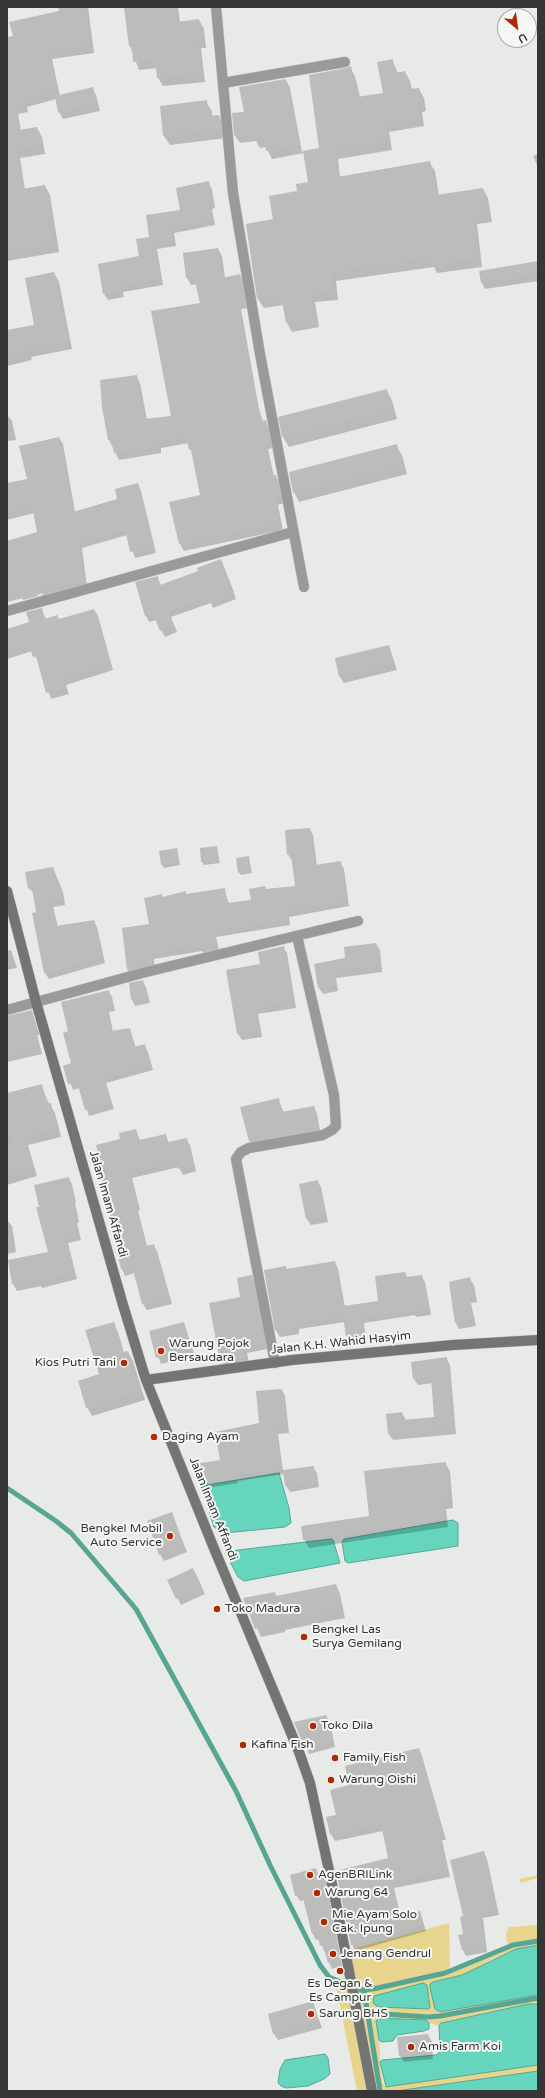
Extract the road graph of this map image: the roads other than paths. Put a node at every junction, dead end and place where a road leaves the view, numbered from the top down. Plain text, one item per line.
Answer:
1 (216, 7) edge
2 (345, 62) dead end
3 (223, 83) junction
4 (293, 532) junction
5 (304, 587) dead end
6 (7, 611) edge
7 (7, 891) edge
8 (358, 921) dead end
9 (297, 936) junction
10 (36, 1002) junction
11 (7, 1010) edge
12 (538, 1340) edge
13 (275, 1363) junction
14 (146, 1380) junction
15 (372, 2091) edge

1 - 3 street
2 - 3 street
3 - 4 street
4 - 5 street
4 - 6 street
7 - 10 street, Jalan Imam Affandi
8 - 9 street
9 - 10 street
9 - 13 street
10 - 11 street
10 - 14 street, Jalan Imam Affandi
12 - 13 street, Jalan K.H. Wahid Hasyim
13 - 14 street, Jalan K.H. Wahid Hasyim
14 - 15 street, Jalan Imam Affandi

